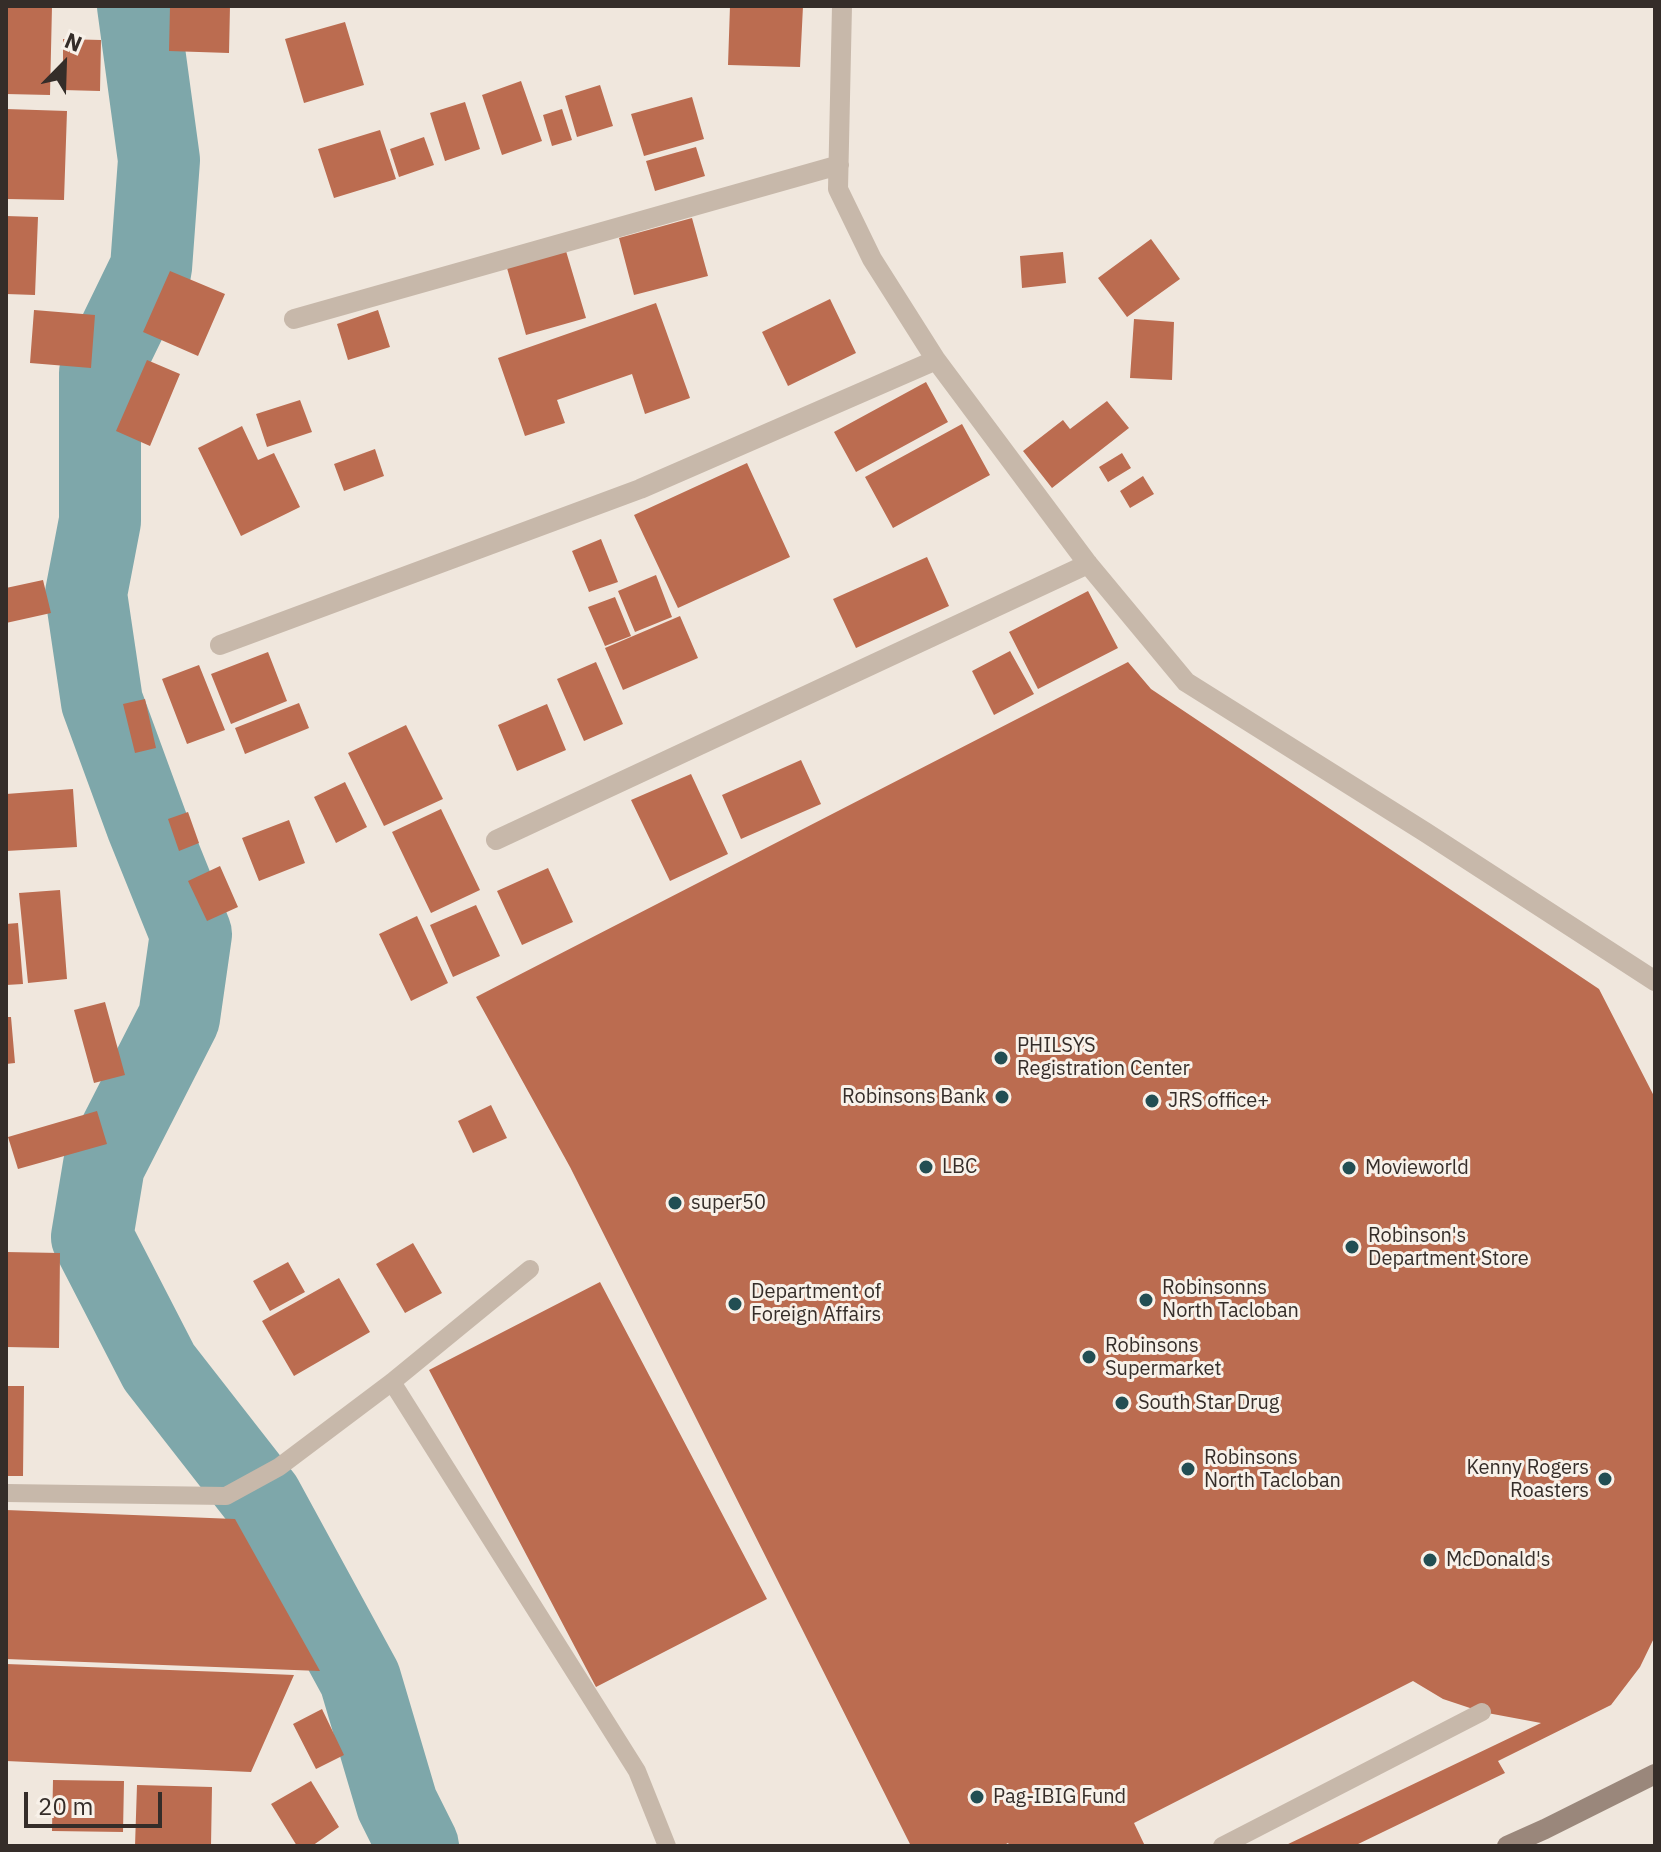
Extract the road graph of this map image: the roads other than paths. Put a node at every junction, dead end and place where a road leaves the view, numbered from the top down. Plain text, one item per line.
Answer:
1 (842, 6) edge
2 (839, 165) junction
3 (294, 319) dead end
4 (936, 360) junction
5 (1088, 564) junction
6 (220, 645) dead end
7 (496, 840) dead end
8 (1655, 981) edge
9 (530, 1269) dead end
10 (392, 1382) junction
11 (6, 1493) edge
12 (1482, 1712) dead end
13 (1655, 1774) edge
14 (1546, 1838) edge
15 (667, 1846) edge
16 (1222, 1846) edge
17 (1507, 1846) edge

1 - 2 street
2 - 3 street
2 - 4 street
4 - 5 street
4 - 6 street
5 - 7 street
5 - 8 street
9 - 10 lane
10 - 11 lane
10 - 15 lane
12 - 16 lane
13 - 14 main road
14 - 17 main road

